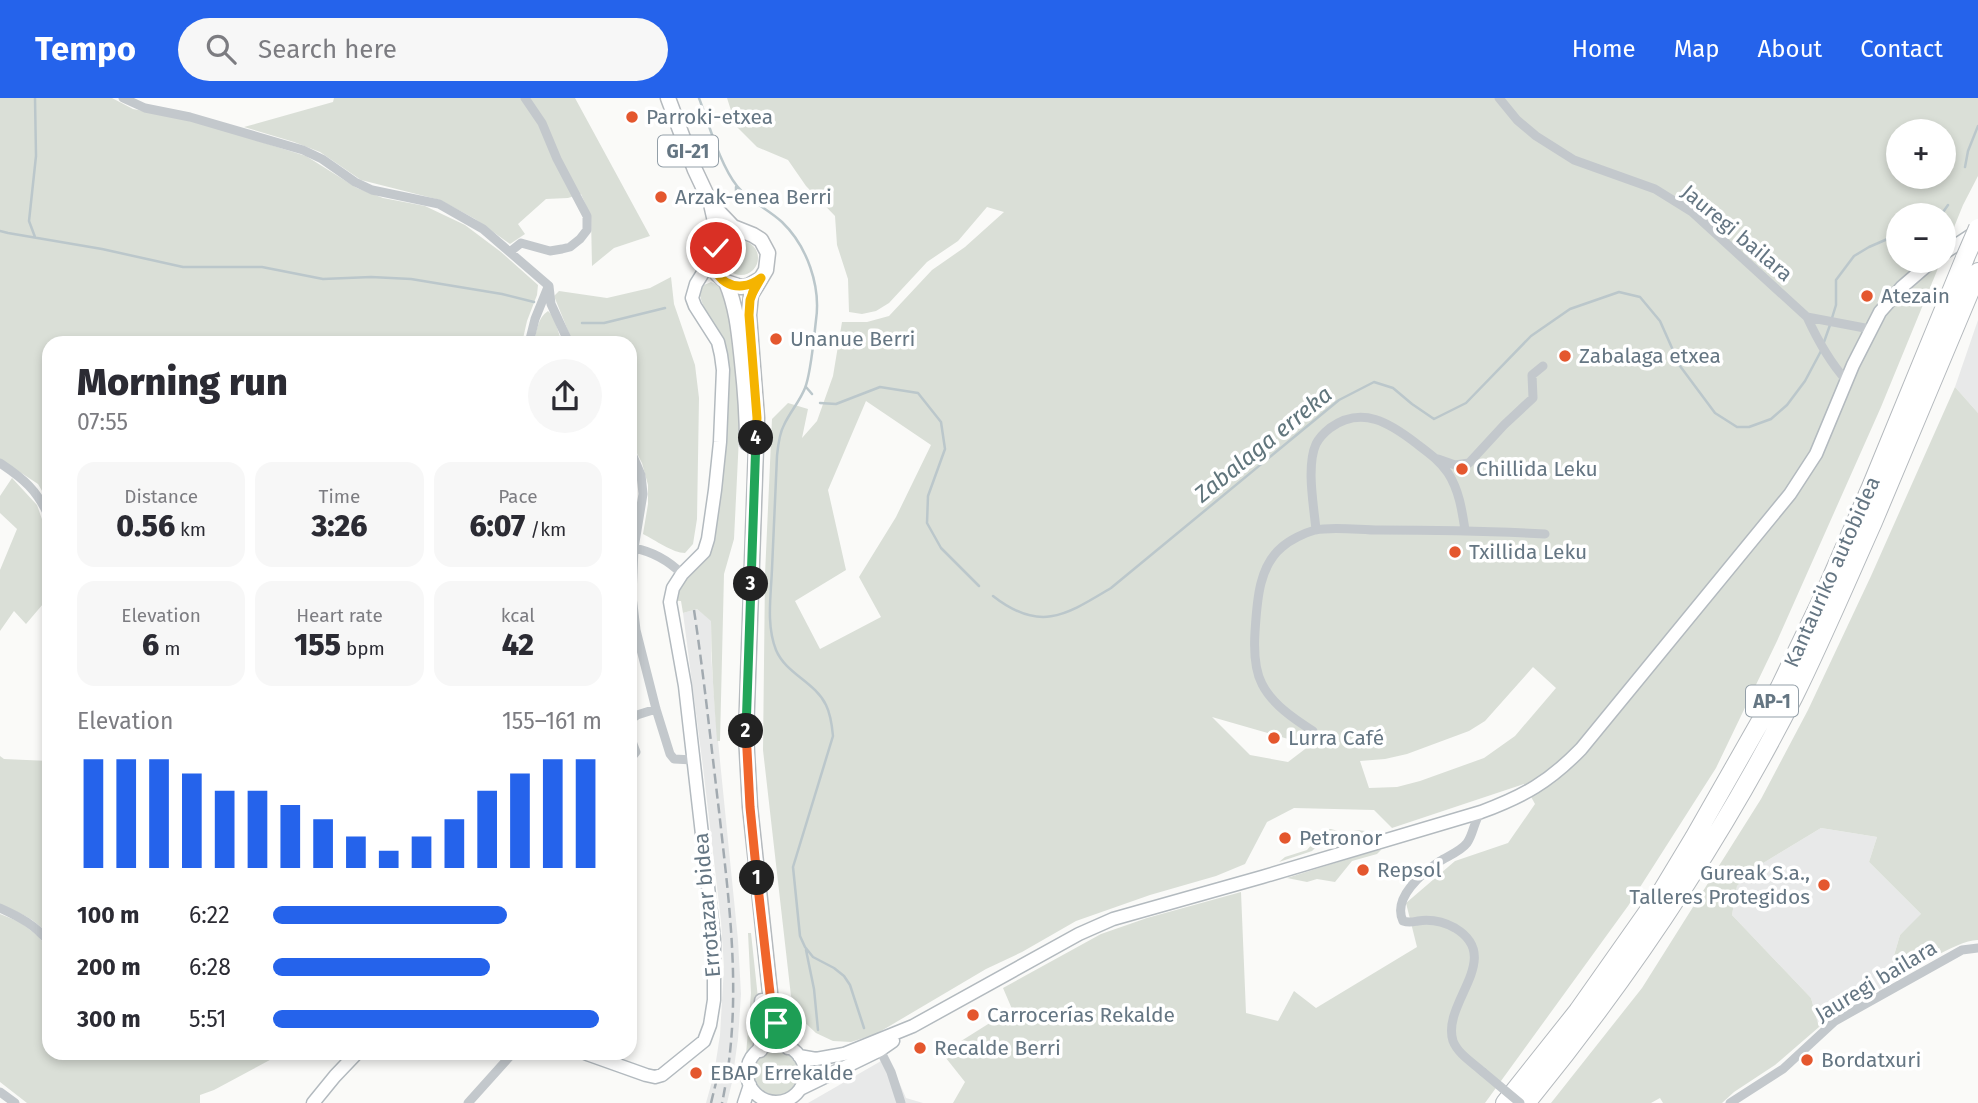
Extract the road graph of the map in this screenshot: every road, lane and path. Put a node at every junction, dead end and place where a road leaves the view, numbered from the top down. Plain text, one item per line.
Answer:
1 (123, 98) edge
2 (525, 98) edge
3 (667, 98) edge
4 (1499, 98) edge
5 (711, 204) junction
6 (1978, 230) edge
7 (744, 232) junction
8 (1956, 245) edge
9 (510, 251) junction
10 (715, 252) junction
11 (1978, 272) edge
12 (1918, 273) edge
13 (761, 278) junction
14 (700, 280) junction
15 (723, 280) junction
16 (549, 286) junction
17 (1807, 317) junction
18 (1870, 330) junction
19 (531, 336) edge
20 (566, 336) edge
21 (1543, 366) dead end
22 (1846, 380) junction
23 (1438, 459) junction
24 (0, 463) edge
25 (637, 466) edge
26 (42, 502) edge
27 (637, 530) edge
28 (1316, 530) junction
29 (1465, 530) junction
30 (1545, 534) dead end
31 (637, 548) edge
32 (682, 574) junction
33 (637, 634) edge
34 (656, 709) junction
35 (637, 717) edge
36 (1313, 731) dead end
37 (693, 760) junction
38 (1481, 812) junction
39 (1455, 819) junction
40 (1470, 834) junction
41 (0, 908) edge
42 (42, 933) edge
43 (1978, 948) edge
44 (913, 1026) junction
45 (760, 1049) junction
46 (880, 1050) junction
47 (794, 1052) junction
48 (350, 1060) edge
49 (507, 1060) edge
50 (603, 1060) edge
51 (750, 1085) junction
52 (800, 1089) junction
53 (0, 1092) edge
54 (781, 1102) edge
55 (15, 1103) edge
56 (313, 1103) edge
57 (468, 1103) edge
58 (744, 1103) edge
59 (901, 1103) edge
60 (1505, 1103) edge
61 (1520, 1103) edge
62 (1526, 1103) edge
63 (1730, 1103) edge

1 - 9 street
2 - 9 street
3 - 5 main road, GI-21
4 - 17 street, Jauregi bailara
5 - 7 main road
5 - 10 main road, GI-21
6 - 8 main road
6 - 60 highway, Kantauriko autobidea / AP-1, bridge
7 - 10 main road
7 - 13 main road
9 - 16 street
10 - 14 main road
10 - 15 main road, GI-21
11 - 62 highway, Kantauriko autobidea / AP-1
12 - 18 main road
13 - 15 main road
13 - 47 main road
14 - 15 main road
14 - 32 main road
15 - 45 main road, GI-21
16 - 19 street
16 - 20 street
17 - 18 street
17 - 22 street, Jauregi bailara
18 - 22 main road
21 - 23 street
22 - 38 main road
23 - 28 street
23 - 29 street
24 - 26 street
25 - 27 street
28 - 29 street
28 - 36 street
29 - 30 street
31 - 32 street
32 - 37 main road, Errotazar bidea
33 - 34 street
34 - 35 street
34 - 37 street
37 - 50 main road, Errotazar bidea
38 - 39 main road
38 - 40 street
39 - 40 street
39 - 44 main road
40 - 61 street, bridge
41 - 42 street
43 - 63 street, Jauregi bailara
44 - 46 main road
44 - 47 main road
45 - 47 main road
45 - 51 main road
46 - 52 main road
46 - 59 street
47 - 52 main road
48 - 56 main road
49 - 57 street
51 - 54 main road
51 - 58 main road
52 - 54 main road
53 - 55 street

